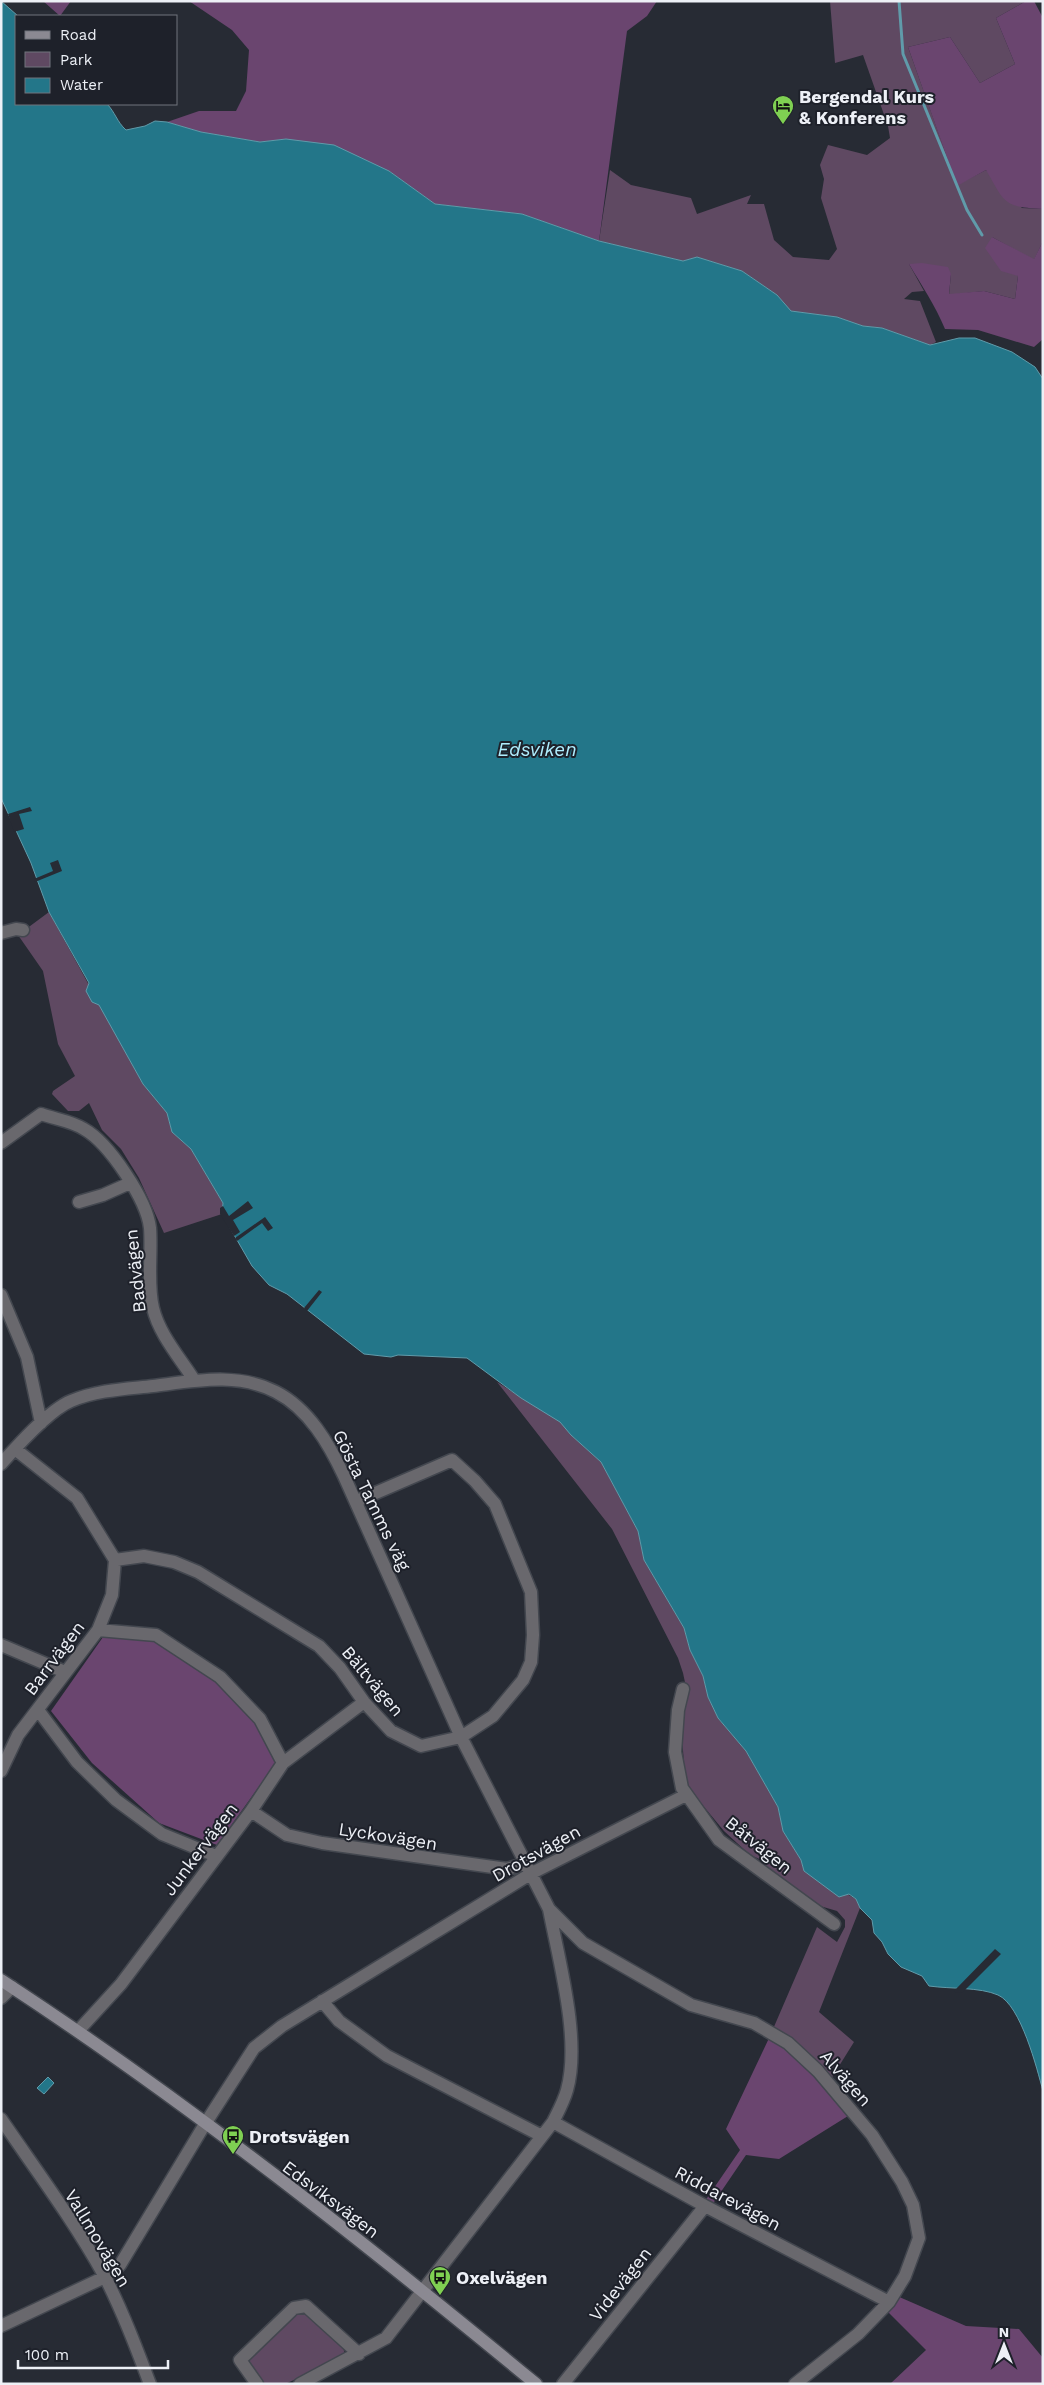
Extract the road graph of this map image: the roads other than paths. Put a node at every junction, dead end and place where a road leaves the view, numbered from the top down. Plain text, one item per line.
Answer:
1 (22, 930) dead end
2 (1, 933) edge
3 (1, 1143) edge
4 (130, 1183) junction
5 (79, 1202) dead end
6 (1, 1295) edge
7 (194, 1380) junction
8 (41, 1424) junction
9 (15, 1449) junction
10 (1, 1464) edge
11 (357, 1501) junction
12 (115, 1560) junction
13 (98, 1630) junction
14 (1, 1645) edge
15 (65, 1672) junction
16 (683, 1689) dead end
17 (364, 1702) junction
18 (38, 1710) junction
19 (461, 1737) junction
20 (283, 1763) junction
21 (1, 1771) edge
22 (686, 1795) junction
23 (251, 1811) junction
24 (216, 1856) junction
25 (532, 1873) junction
26 (549, 1909) junction
27 (834, 1924) dead end
28 (6, 1984) edge
29 (1, 1998) edge
30 (322, 2001) junction
31 (78, 2031) junction
32 (1, 2119) edge
33 (553, 2122) junction
34 (205, 2124) junction
35 (542, 2136) junction
36 (705, 2206) junction
37 (105, 2277) junction
38 (423, 2290) junction
39 (889, 2302) junction
40 (1, 2326) edge
41 (359, 2354) junction
42 (150, 2384) edge
43 (256, 2384) edge
44 (300, 2384) edge
45 (536, 2384) edge
46 (563, 2384) edge
47 (795, 2384) edge

1 - 2 street
3 - 4 street, Badvägen
4 - 5 street
4 - 7 street, Badvägen
6 - 8 street
7 - 8 street, Gösta Tamms väg
7 - 11 street, Gösta Tamms väg
8 - 9 street, Gösta Tamms väg
9 - 10 street, Gösta Tamms väg
9 - 12 street
11 - 19 street, Gösta Tamms väg
11 - 19 street, Bältvägen
12 - 13 street, Barrvägen
12 - 17 street, Bältvägen
13 - 15 street, Barrvägen
13 - 20 street
14 - 15 street
15 - 18 street, Barrvägen
16 - 22 street, Båtvägen
17 - 19 street, Bältvägen
17 - 20 street, Junkervägen
18 - 21 street, Barrvägen
18 - 24 street
19 - 25 street, Gösta Tamms väg
20 - 23 street, Junkervägen
22 - 25 street, Drotsvägen
22 - 27 street, Båtvägen
23 - 24 street, Junkervägen
23 - 25 street, Lyckovägen
24 - 31 street, Junkervägen
25 - 26 street, Alvägen
25 - 30 street, Drotsvägen
26 - 33 street
26 - 39 street, Alvägen
28 - 29 street
28 - 31 street, Edsviksvägen
30 - 34 street, Drotsvägen
30 - 35 street
31 - 34 street, Edsviksvägen
32 - 37 street, Vallmovägen
33 - 35 street
33 - 36 street, Riddarevägen
34 - 37 street, Drotsvägen
34 - 38 street, Edsviksvägen
35 - 38 street
36 - 39 street, Riddarevägen
36 - 46 street, Videvägen
37 - 40 street, Drotsvägen
37 - 42 street, Vallmovägen
38 - 41 street
38 - 45 street, Edsviksvägen
39 - 47 street, Alvägen
41 - 43 street
41 - 44 street

